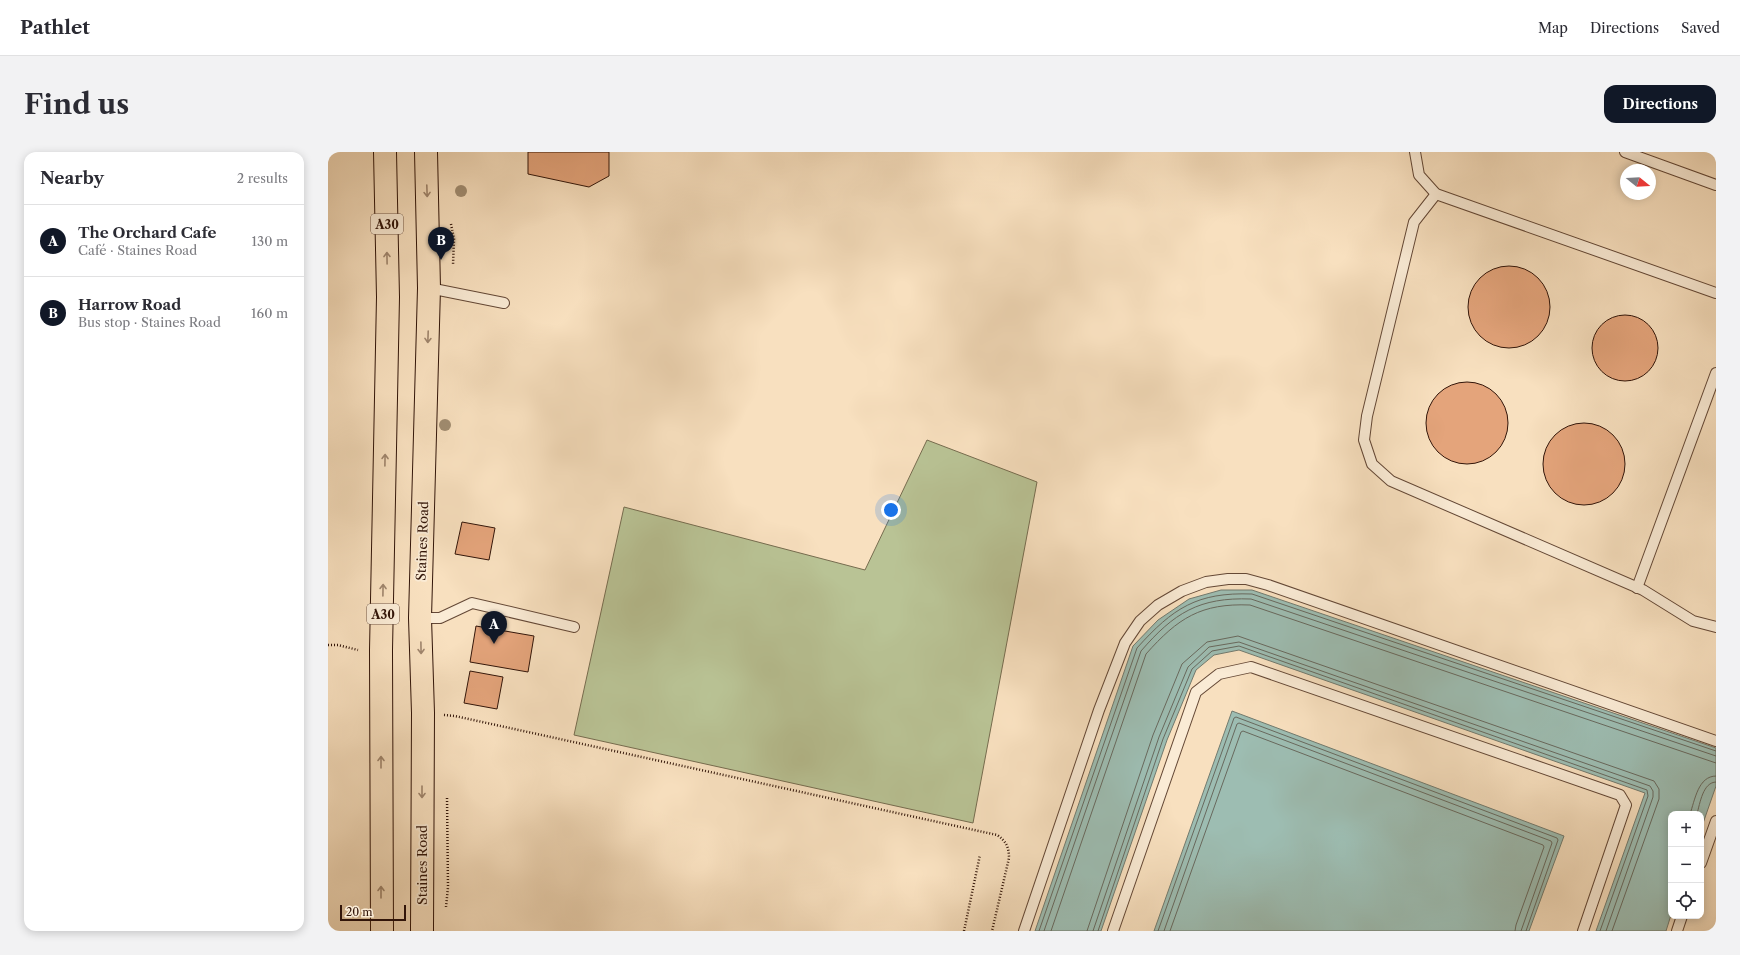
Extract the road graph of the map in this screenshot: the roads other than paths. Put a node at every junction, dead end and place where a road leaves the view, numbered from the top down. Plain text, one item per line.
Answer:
1 (385, 152) edge
2 (426, 152) edge
3 (1415, 152) edge
4 (1625, 152) edge
5 (1716, 185) edge
6 (1436, 194) junction
7 (429, 288) junction
8 (1716, 293) edge
9 (504, 303) dead end
10 (1716, 373) edge
11 (1636, 588) junction
12 (420, 618) junction
13 (574, 626) dead end
14 (1716, 628) edge
15 (1716, 741) edge
16 (1716, 821) edge
17 (1704, 855) edge
18 (1681, 919) edge
19 (382, 931) edge
20 (422, 931) edge
21 (1024, 931) edge
22 (1113, 931) edge
23 (1583, 931) edge
24 (1677, 931) edge

19 -> 1 highway, A30
2 -> 7 highway, Staines Road
3 - 6 lane
4 - 5 lane
6 - 8 lane
6 - 11 lane
7 - 9 lane
7 -> 12 highway, Staines Road
10 - 11 lane
11 - 14 lane
12 - 13 lane
12 -> 20 highway, Staines Road
15 - 21 lane
16 - 17 lane
18 - 24 lane
22 - 23 lane

